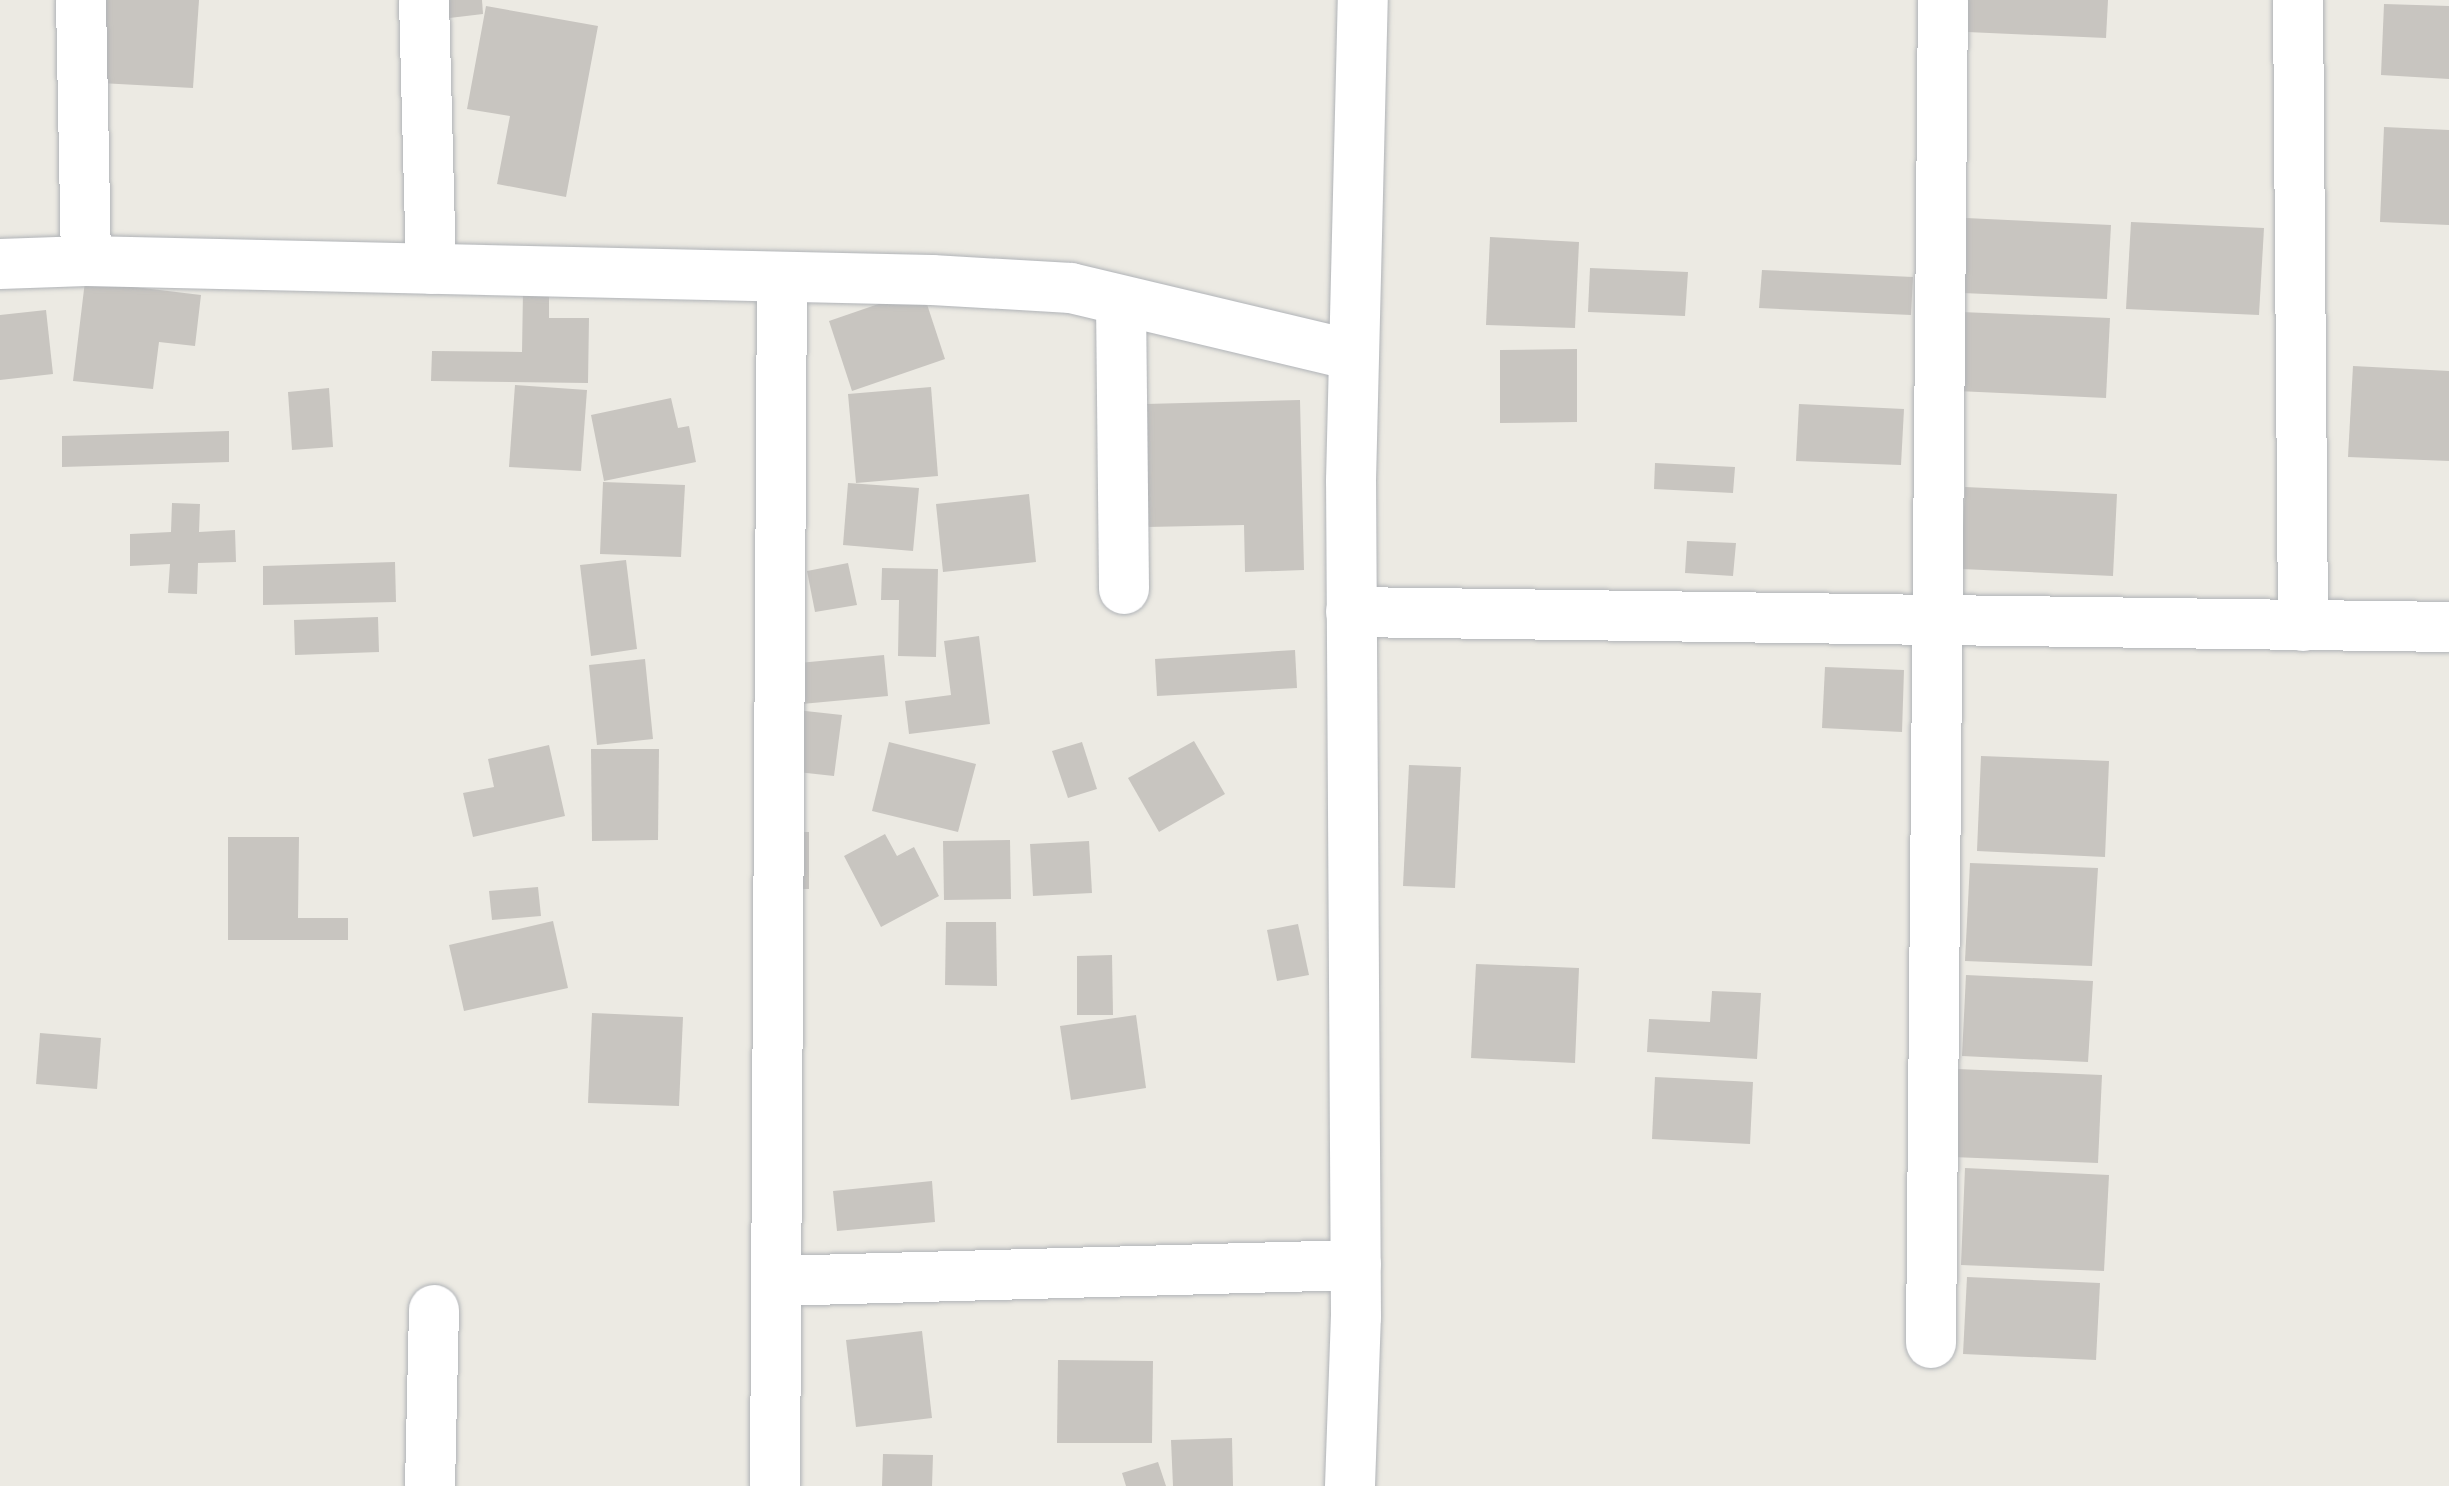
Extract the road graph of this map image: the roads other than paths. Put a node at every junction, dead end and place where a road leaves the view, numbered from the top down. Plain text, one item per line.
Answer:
1 (81, 0) edge
2 (424, 0) edge
3 (1364, 0) edge
4 (1943, 0) edge
5 (2298, 0) edge
6 (86, 261) junction
7 (0, 264) edge
8 (430, 269) junction
9 (782, 278) junction
10 (1121, 300) junction
11 (1354, 354) junction
12 (1124, 589) dead end
13 (1351, 612) junction
14 (1937, 624) junction
15 (2303, 626) junction
16 (2449, 627) edge
17 (1356, 1265) junction
18 (776, 1281) junction
19 (434, 1310) dead end
20 (1931, 1344) dead end
21 (430, 1486) edge
22 (775, 1486) edge
23 (1350, 1486) edge

1 - 6 street
2 - 8 street
3 - 11 street
4 - 14 street
5 - 15 street
6 - 7 street
6 - 8 street
8 - 9 street
9 - 10 street
9 - 18 street
10 - 11 street
10 - 12 street
11 - 13 street
13 - 14 street
13 - 17 street
14 - 15 street
14 - 20 street
15 - 16 street
17 - 18 street
17 - 23 street
18 - 22 street
19 - 21 street

